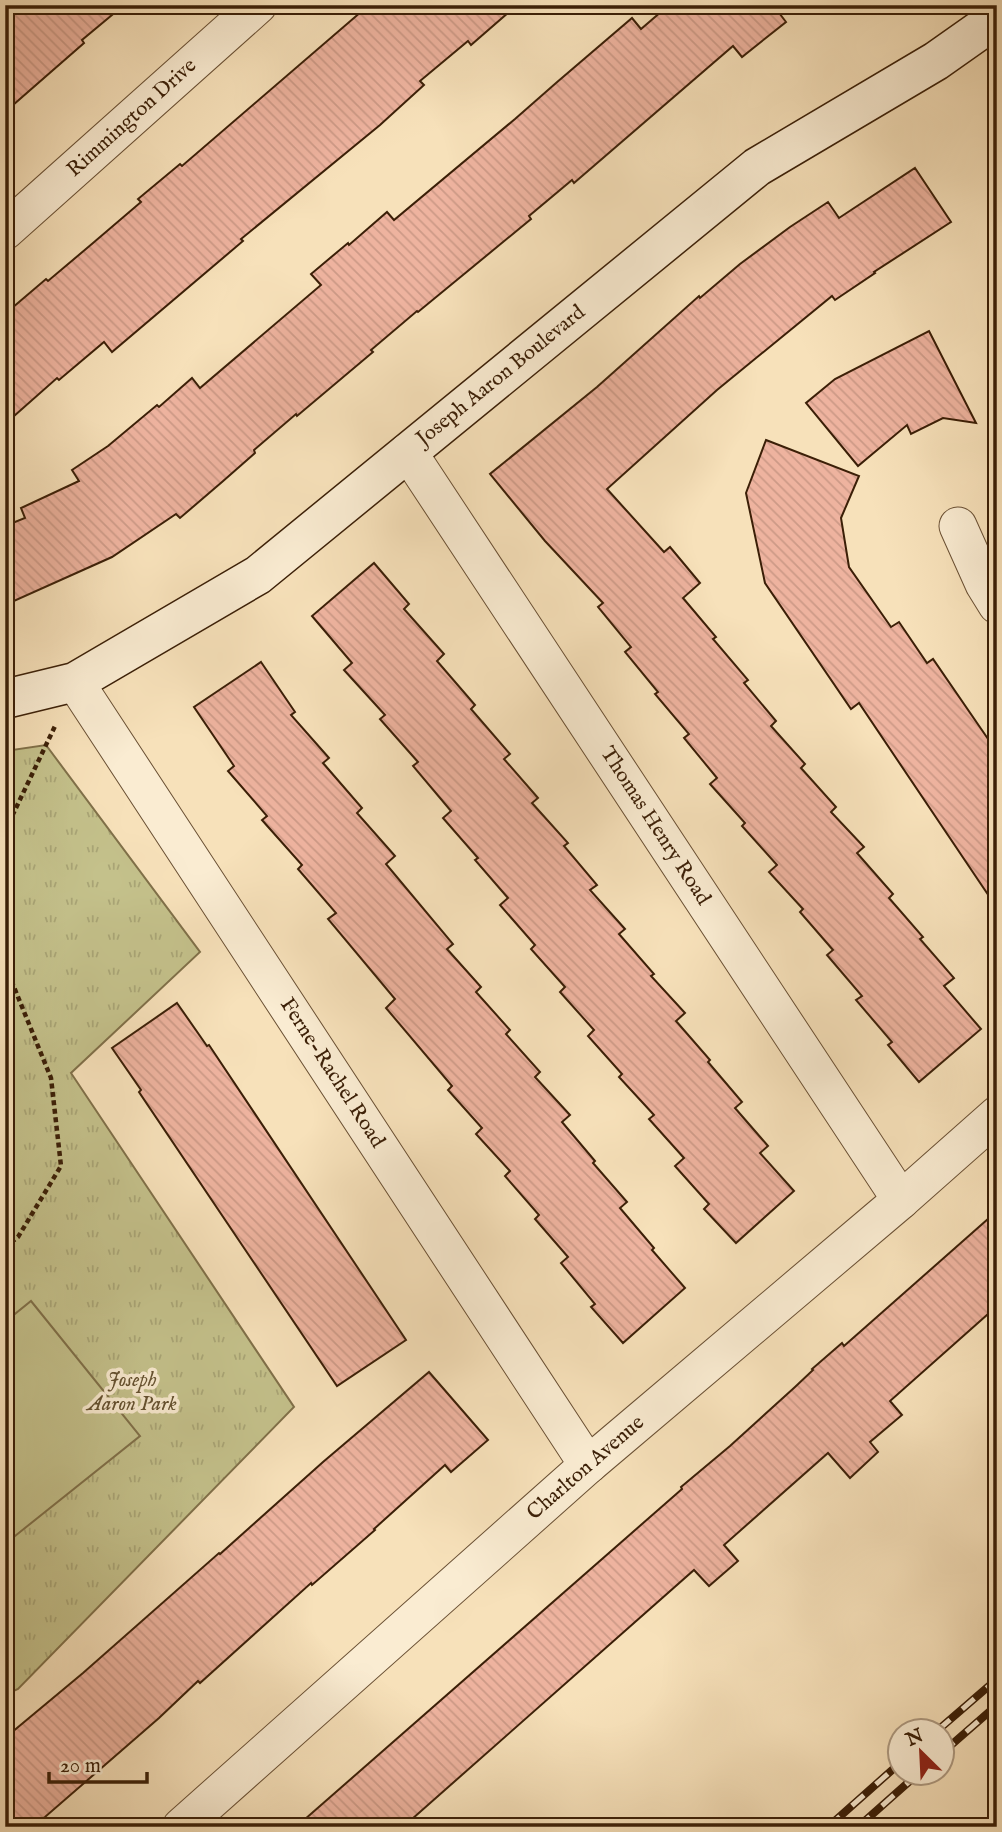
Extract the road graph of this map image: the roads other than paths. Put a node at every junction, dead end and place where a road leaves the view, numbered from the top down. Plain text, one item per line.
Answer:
1 (258, 5) edge
2 (987, 24) edge
3 (5, 231) edge
4 (408, 452) junction
5 (958, 526) dead end
6 (997, 605) edge
7 (75, 682) junction
8 (5, 699) edge
9 (997, 1115) edge
10 (901, 1200) junction
11 (588, 1465) junction
12 (181, 1827) edge

1 - 3 street, Rimmington Drive
2 - 4 street, Joseph Aaron Boulevard
4 - 7 street, Joseph Aaron Boulevard
4 - 10 street, Thomas Henry Road
5 - 6 street
7 - 8 street, Joseph Aaron Boulevard
7 - 11 street, Ferne-Rachel Road
9 - 10 street, Charlton Avenue
10 - 11 street, Charlton Avenue
11 - 12 street, Charlton Avenue

